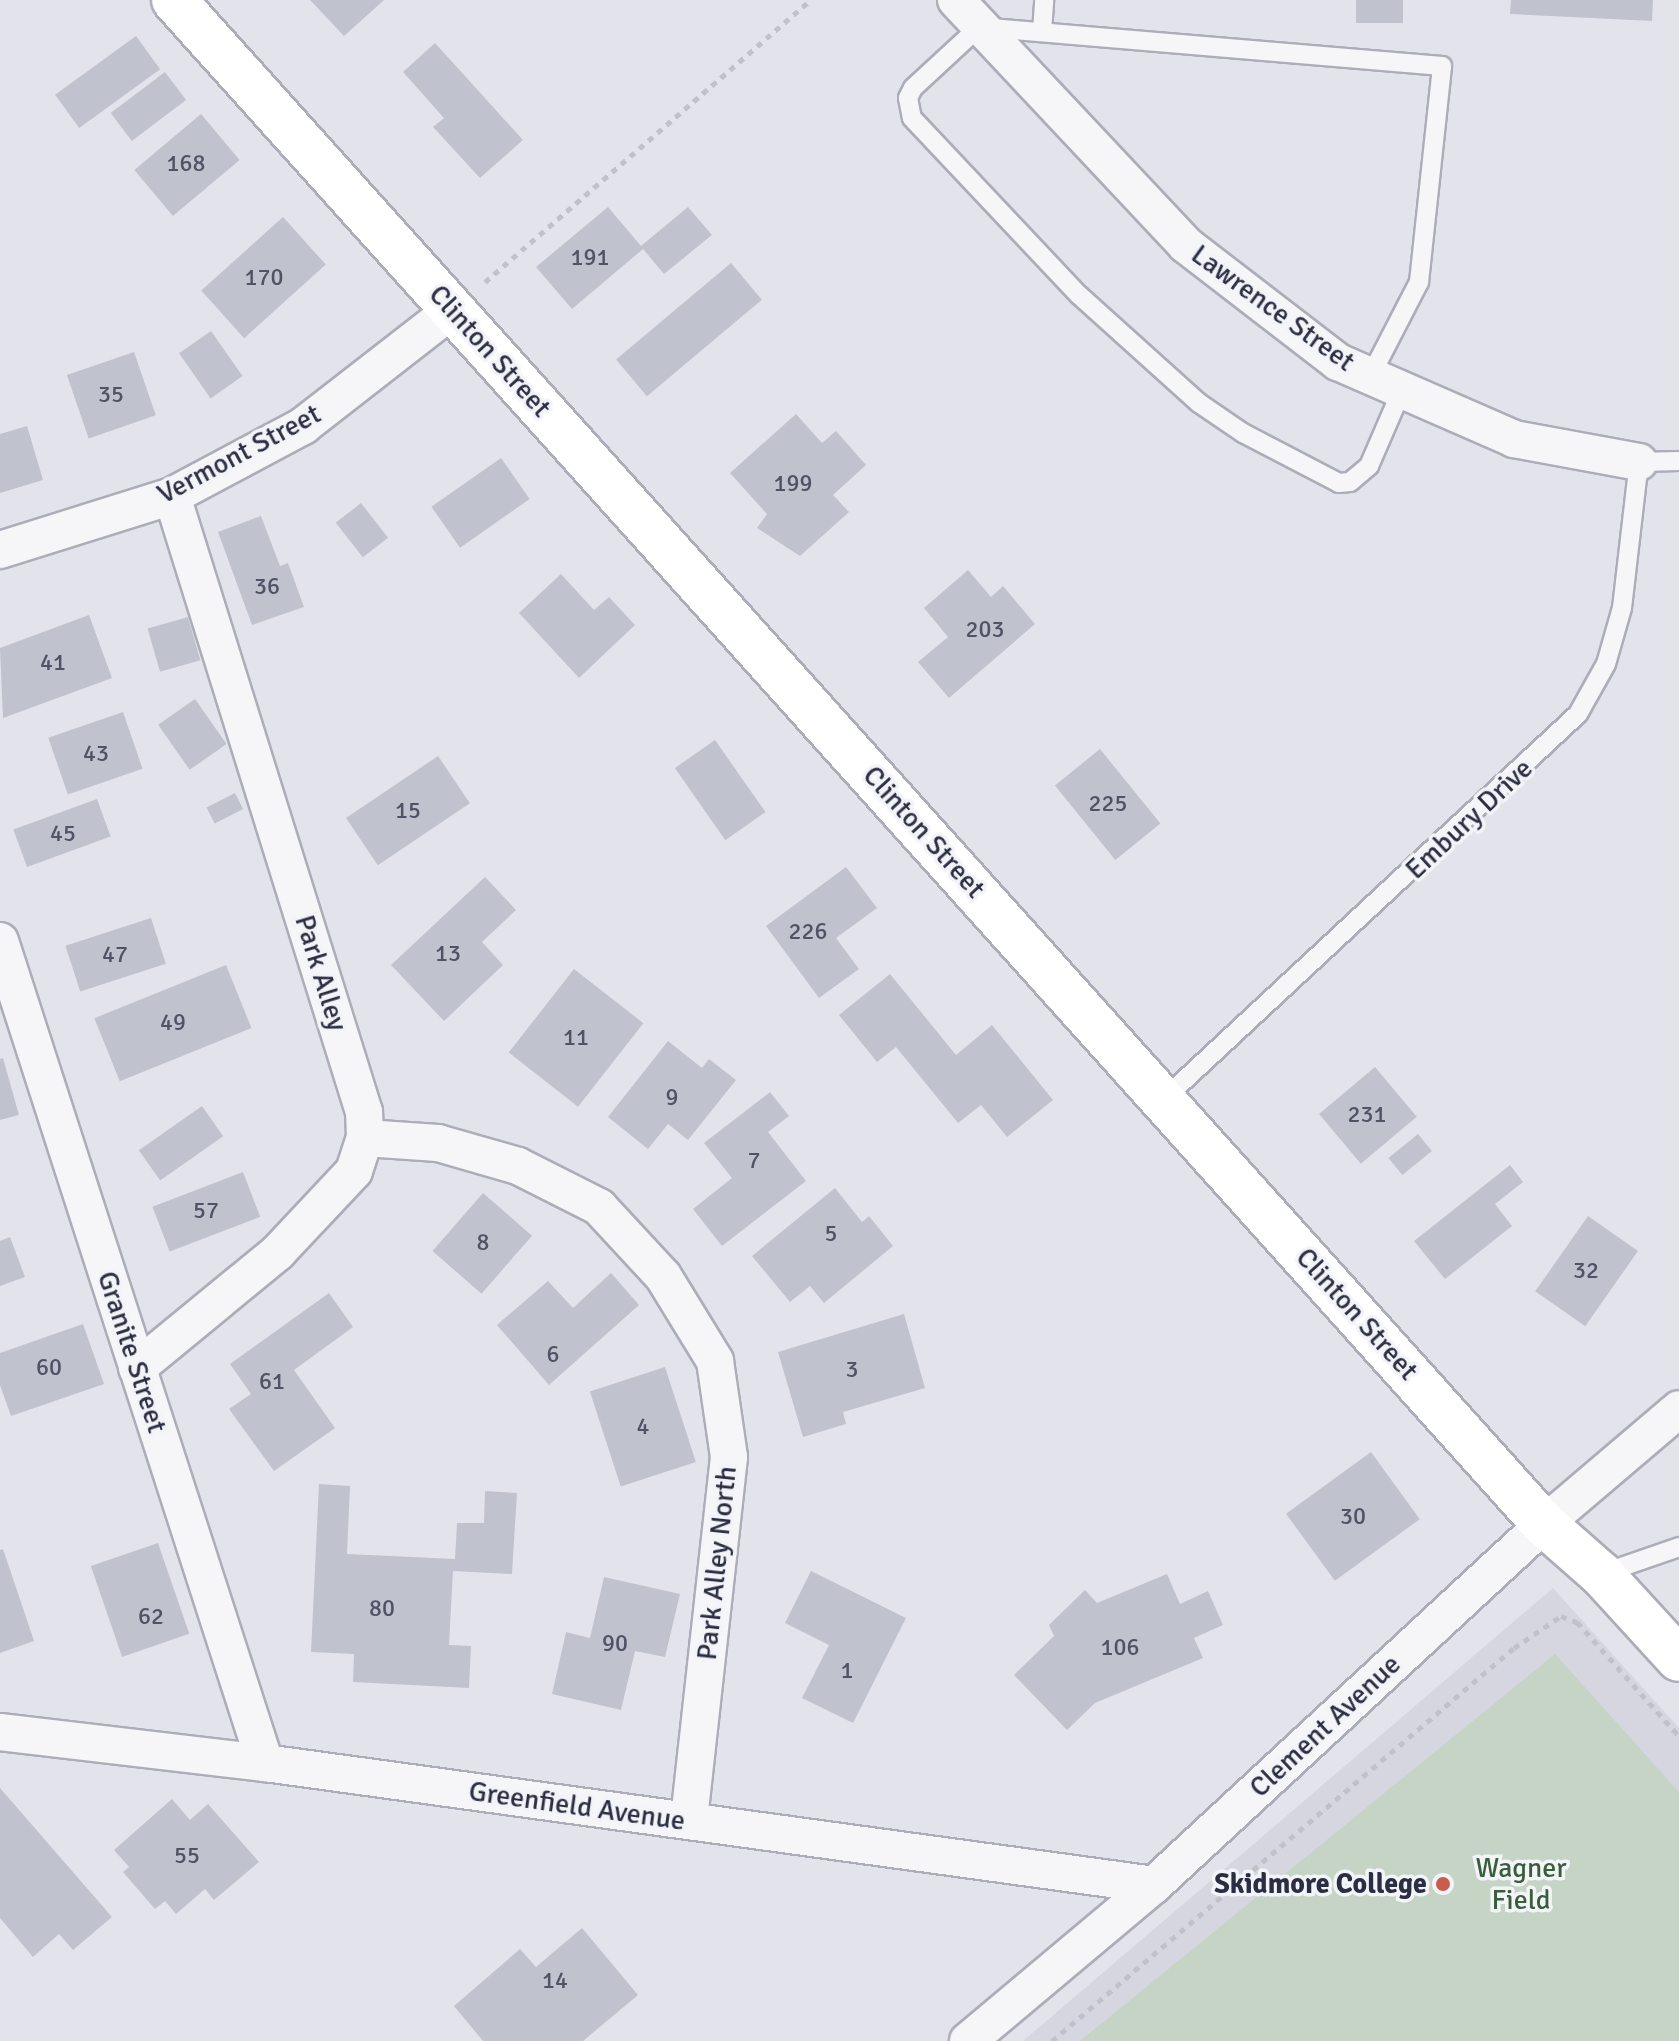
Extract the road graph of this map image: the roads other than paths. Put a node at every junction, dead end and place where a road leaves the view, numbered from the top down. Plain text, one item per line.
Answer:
1 (174, 0) edge
2 (1044, 0) edge
3 (968, 13) edge
4 (1042, 32) junction
5 (452, 310) junction
6 (1386, 385) junction
7 (1679, 461) edge
8 (1639, 462) junction
9 (172, 496) junction
10 (0, 550) edge
11 (0, 941) edge
12 (1165, 1098) junction
13 (365, 1138) junction
14 (137, 1368) junction
15 (1679, 1409) edge
16 (1544, 1524) junction
17 (1679, 1547) edge
18 (1601, 1574) junction
19 (1679, 1659) edge
20 (0, 1732) edge
21 (265, 1763) junction
22 (689, 1821) junction
23 (1154, 1885) junction
24 (968, 2041) edge

1 - 5 street, Clinton Street
2 - 4 lane
3 - 4 lane
3 - 6 street, Lawrence Street
3 - 6 lane
4 - 6 lane
5 - 9 street, Vermont Street
5 - 12 street, Clinton Street
6 - 8 street, Lawrence Street
7 - 8 lane, Lawrence Street
8 - 12 lane, Embury Drive
9 - 10 street, Vermont Street
9 - 13 street, Park Alley
11 - 14 street, Granite Street
12 - 16 street, Clinton Street
13 - 14 street, Park Alley
13 - 22 street, Park Alley North
14 - 21 street, Granite Street
15 - 16 street, Clement Avenue
16 - 18 street, Clinton Street
16 - 23 street, Clement Avenue
17 - 18 lane
18 - 19 street, Clinton Street
20 - 21 street, Greenfield Avenue
21 - 22 street, Greenfield Avenue
22 - 23 street, Greenfield Avenue
23 - 24 street, Clement Avenue

